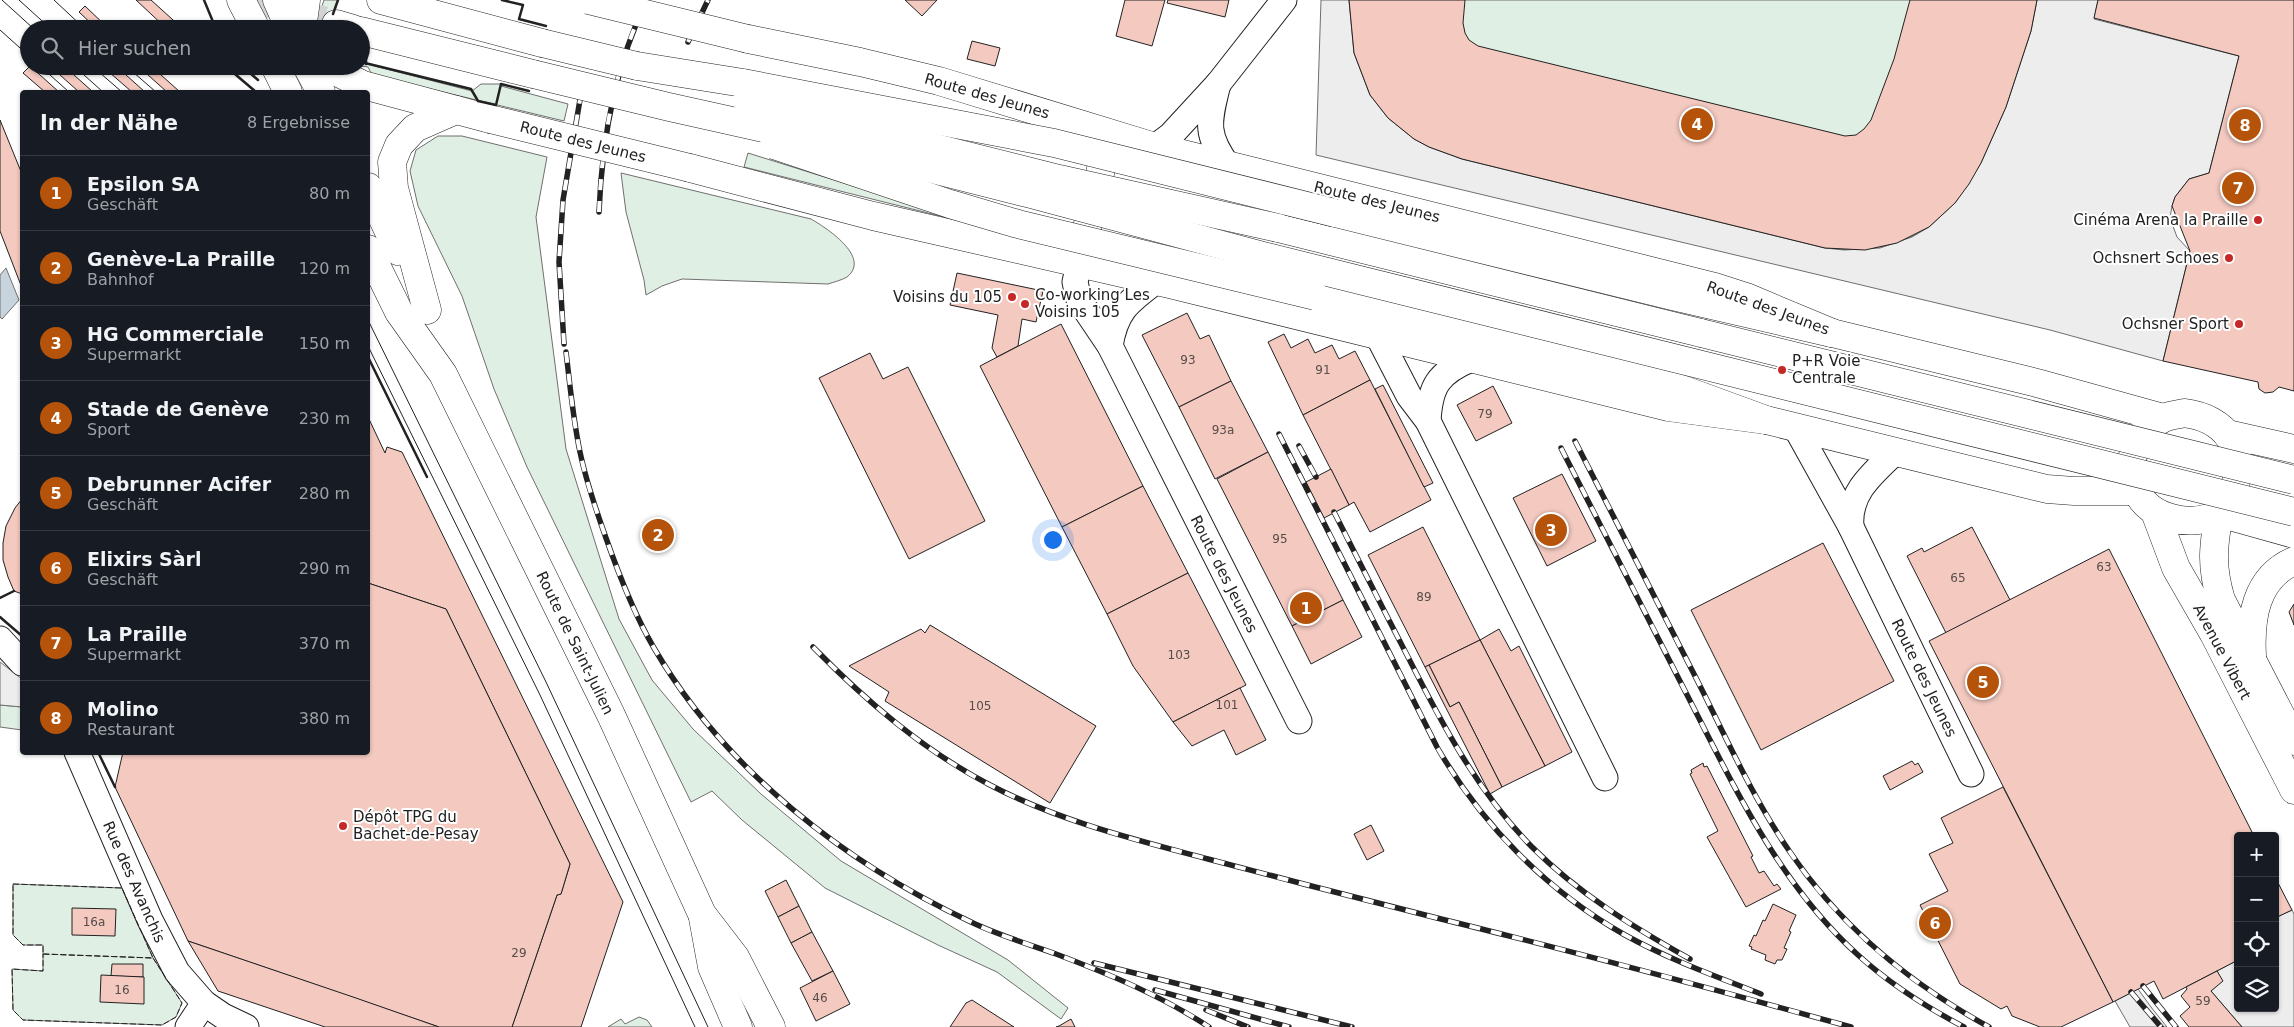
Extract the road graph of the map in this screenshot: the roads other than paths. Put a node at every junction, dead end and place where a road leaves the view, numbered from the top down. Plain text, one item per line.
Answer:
1 (277, 0) edge
2 (306, 0) edge
3 (381, 0) edge
4 (588, 0) edge
5 (1284, 0) edge
6 (286, 20) edge
7 (303, 20) edge
8 (370, 33) edge
9 (637, 66) junction
10 (280, 75) edge
11 (295, 75) edge
12 (312, 75) edge
13 (343, 75) edge
14 (1218, 84) junction
15 (287, 90) edge
16 (292, 90) edge
17 (320, 90) edge
18 (669, 108) junction
19 (456, 110) junction
20 (1109, 134) junction
21 (1155, 147) junction
22 (1228, 166) junction
23 (370, 191) edge
24 (370, 253) edge
25 (1079, 264) junction
26 (1156, 280) junction
27 (427, 310) junction
28 (1832, 332) junction
29 (1378, 336) junction
30 (1110, 346) junction
31 (1471, 358) junction
32 (443, 374) junction
33 (2163, 418) junction
34 (1766, 420) junction
35 (1428, 421) junction
36 (1796, 428) junction
37 (2227, 434) junction
38 (2294, 449) edge
39 (1895, 452) junction
40 (2294, 480) edge
41 (2136, 491) junction
42 (2155, 512) junction
43 (2294, 512) edge
44 (2219, 513) junction
45 (1852, 528) junction
46 (2294, 534) edge
47 (2294, 560) edge
48 (0, 639) edge
49 (20, 661) edge
50 (2252, 662) junction
51 (1299, 721) dead end
52 (2294, 741) edge
53 (78, 755) edge
54 (1971, 774) dead end
55 (1605, 778) dead end
56 (2294, 790) edge
57 (702, 914) junction
58 (204, 1003) junction
59 (188, 1027) edge
60 (246, 1027) edge
61 (738, 1027) edge
62 (771, 1027) edge

1 - 6 main road
2 - 7 main road
3 - 9 main road, bridge
4 - 20 main road, Route des Jeunes, bridge
5 - 14 street
8 - 18 main road, bridge
9 - 28 main road, bridge
9 - 40 main road, bridge
10 - 15 main road
11 - 16 main road
12 - 17 main road
13 - 19 main road, Route des Jeunes
14 - 21 street
14 - 22 street
18 - 34 main road, bridge
18 - 43 main road, bridge
19 - 25 main road, Route des Jeunes, bridge
19 - 27 main road
20 - 21 main road, Route des Jeunes
20 - 25 main road
21 - 22 main road, Route des Jeunes
22 - 28 main road, Route des Jeunes
23 - 27 main road, Route de Saint-Julien
24 - 32 main road, Route de Saint-Julien
25 - 26 main road, Route des Jeunes
25 - 30 street, Route des Jeunes
26 - 29 main road, Route des Jeunes
26 - 30 street
27 - 32 main road, Route de Saint-Julien
28 - 33 main road, Route des Jeunes
29 - 31 main road, Route des Jeunes
29 - 35 street
30 - 51 street, Route des Jeunes
31 - 34 main road, Route des Jeunes
31 - 35 street
32 - 57 main road, Route de Saint-Julien
33 - 37 main road
33 - 41 main road
34 - 36 main road, Route des Jeunes
35 - 55 street
36 - 39 main road, Route des Jeunes
36 - 45 street, Route des Jeunes
37 - 38 main road
37 - 44 main road
39 - 41 main road, Route des Jeunes
39 - 45 street
41 - 42 main road
42 - 44 main road
42 - 56 main road, Avenue Vibert
44 - 46 main road
44 - 50 main road, Avenue Vibert
45 - 54 street, Route des Jeunes
47 - 50 main road
48 - 49 street
50 - 52 main road, Avenue Vibert
53 - 58 street, Rue des Avanchis
57 - 61 main road, Route de Saint-Julien
57 - 62 main road, Route de Saint-Julien
58 - 59 street
58 - 60 street, Rue des Avanchis

